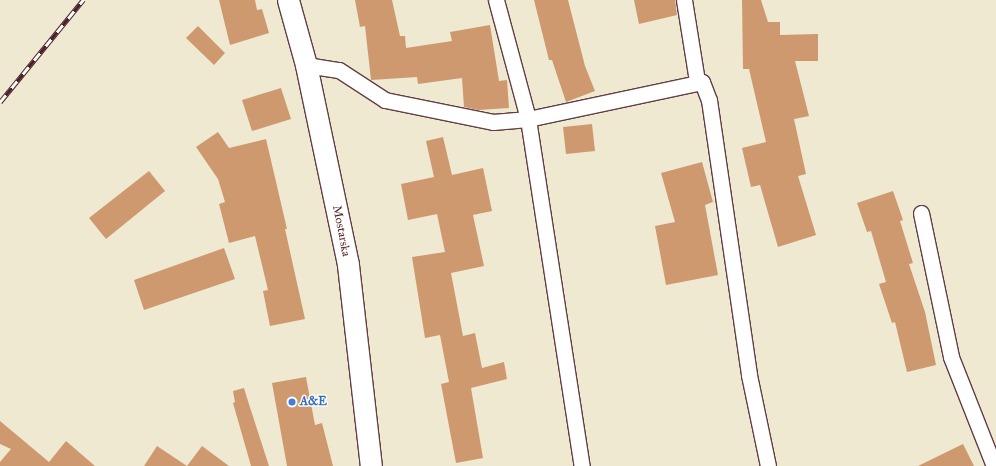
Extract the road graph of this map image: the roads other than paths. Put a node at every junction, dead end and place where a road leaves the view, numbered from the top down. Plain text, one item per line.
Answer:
1 (288, 0) edge
2 (496, 0) edge
3 (684, 0) edge
4 (306, 65) junction
5 (697, 81) junction
6 (528, 119) junction
7 (921, 213) dead end
8 (371, 466) edge
9 (582, 466) edge
10 (768, 466) edge
11 (994, 466) edge

1 - 4 main road, Mostarska
2 - 6 street
3 - 5 street
4 - 6 street
4 - 8 main road, Mostarska
5 - 6 street
5 - 10 street
6 - 9 street
7 - 11 street

